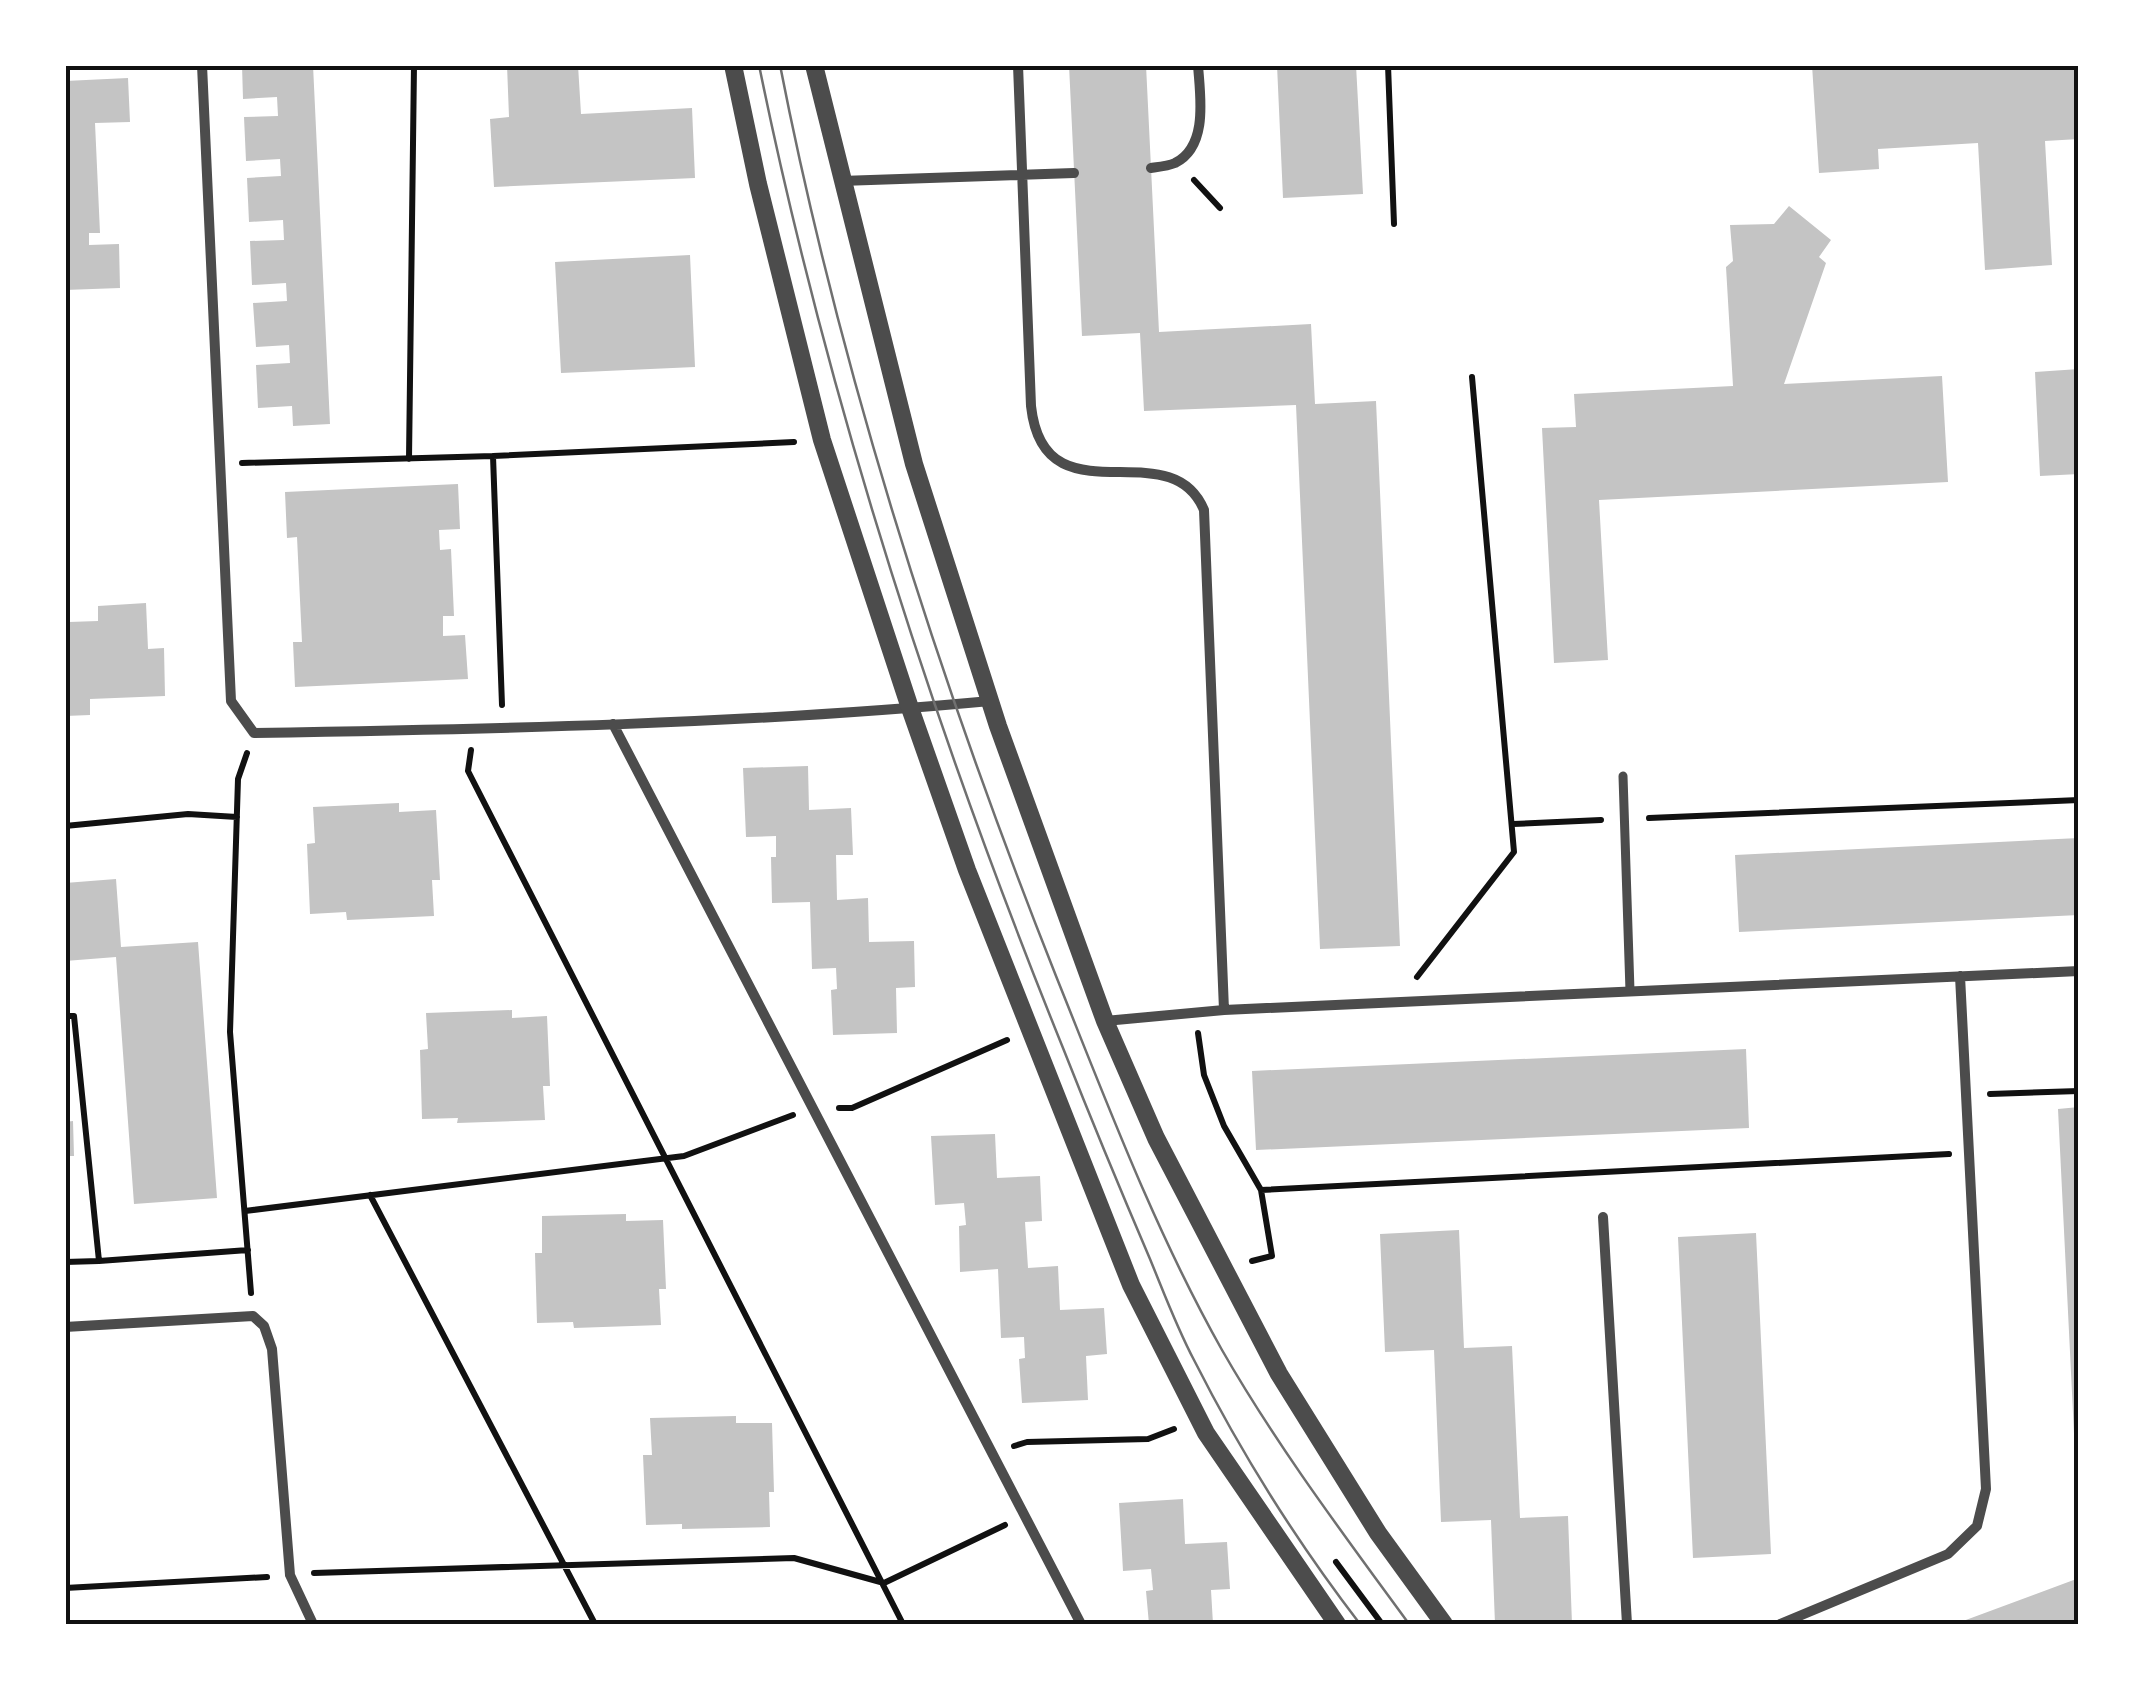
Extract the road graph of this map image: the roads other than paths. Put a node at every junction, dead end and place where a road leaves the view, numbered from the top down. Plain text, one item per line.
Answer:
1 (202, 65) edge
2 (734, 65) edge
3 (814, 65) edge
4 (1018, 65) edge
5 (1198, 65) edge
6 (1151, 168) dead end
7 (1074, 173) dead end
8 (1023, 175) junction
9 (840, 181) junction
10 (990, 701) junction
11 (910, 708) junction
12 (613, 724) junction
13 (1624, 776) dead end
14 (2079, 971) edge
15 (1960, 976) junction
16 (1630, 991) junction
17 (1224, 1010) junction
18 (1106, 1021) junction
19 (1603, 1218) dead end
20 (65, 1328) edge
21 (313, 1624) edge
22 (1081, 1624) edge
23 (1337, 1624) edge
24 (1444, 1624) edge
25 (1627, 1624) edge
26 (1780, 1624) edge

1 - 12 street
2 - 11 street
3 - 9 street
4 - 8 street
5 - 6 street
7 - 8 street
8 - 9 street
8 - 17 street
9 - 10 street
10 - 11 street
10 - 18 street
11 - 12 street
11 - 23 street
12 - 22 street
13 - 16 street
14 - 15 street
15 - 16 street
15 - 26 street
16 - 17 street
17 - 18 street
18 - 24 street
19 - 25 street
20 - 21 street

